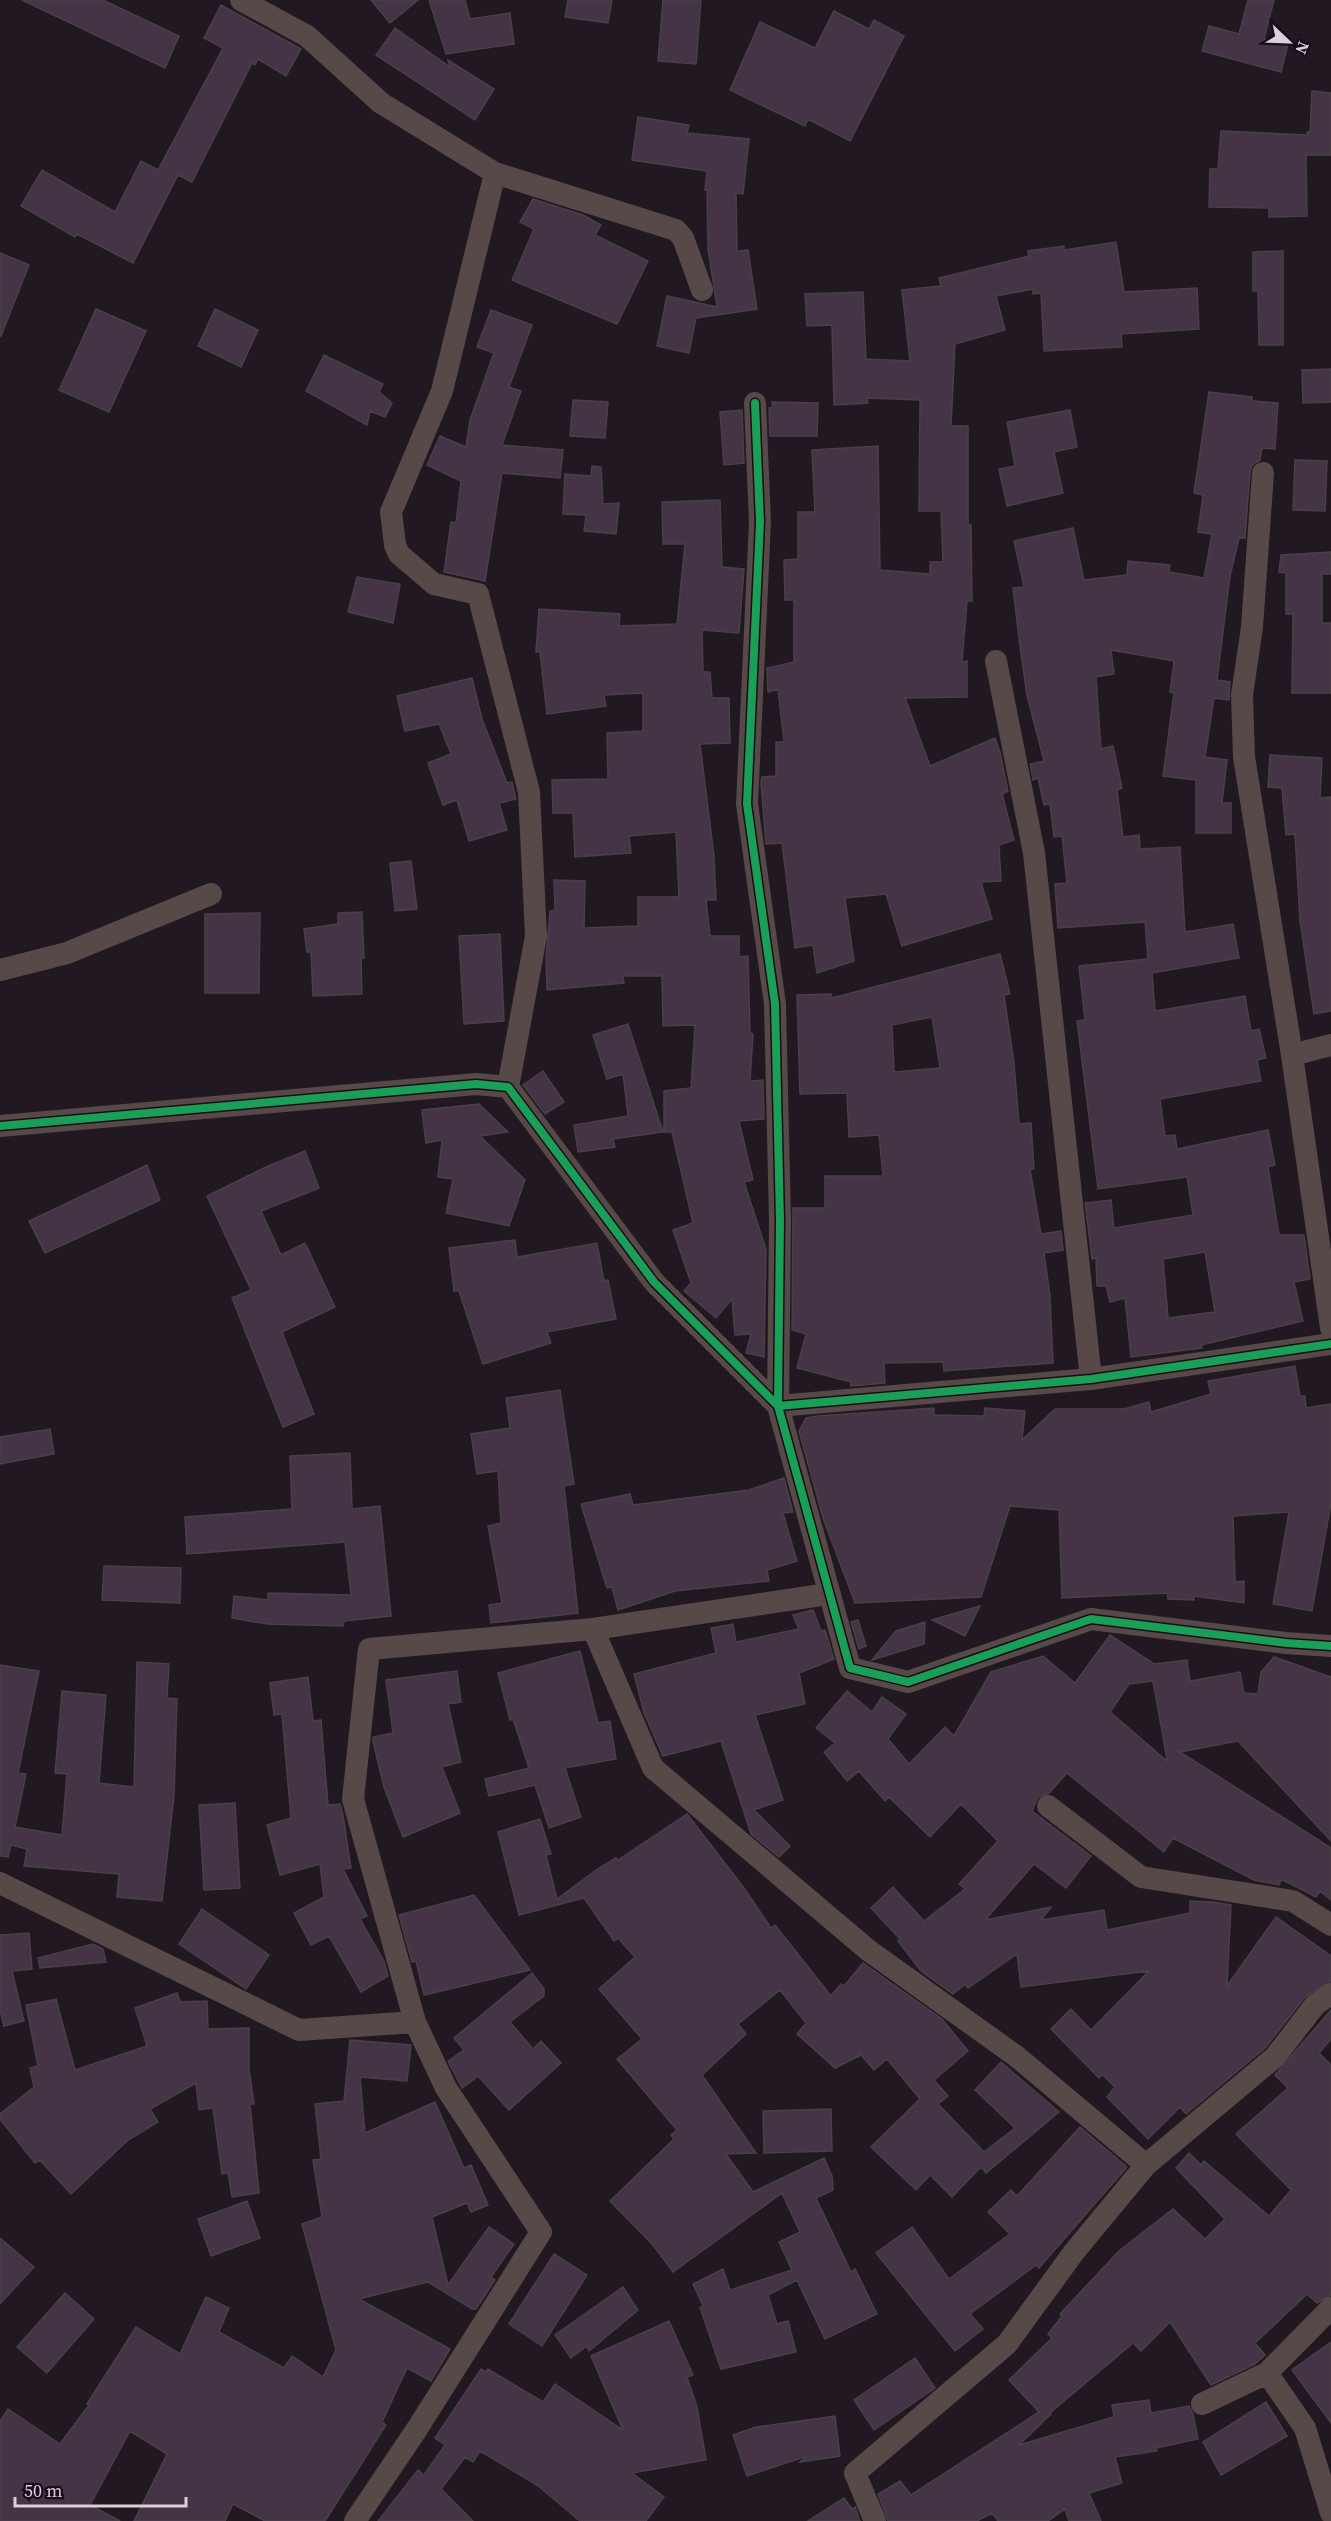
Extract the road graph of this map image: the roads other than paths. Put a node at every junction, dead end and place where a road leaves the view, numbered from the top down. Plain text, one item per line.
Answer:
1 (242, 0) edge
2 (495, 173) junction
3 (702, 290) dead end
4 (755, 403) dead end
5 (1263, 472) dead end
6 (996, 661) dead end
7 (211, 894) dead end
8 (0, 970) edge
9 (1331, 1045) edge
10 (1292, 1055) junction
11 (508, 1087) junction
12 (0, 1126) edge
13 (1331, 1328) edge
14 (1331, 1344) edge
15 (1091, 1379) junction
16 (778, 1406) junction
17 (828, 1594) junction
18 (593, 1629) junction
19 (1331, 1646) edge
20 (1048, 1806) dead end
21 (0, 1883) edge
22 (1331, 1925) edge
23 (1331, 1994) edge
24 (415, 2022) junction
25 (1146, 2165) junction
26 (1331, 2308) edge
27 (1267, 2373) junction
28 (1202, 2404) dead end
29 (1331, 2513) edge
30 (355, 2521) edge
31 (874, 2521) edge

1 - 2 street
2 - 3 street
2 - 11 street
4 - 16 street
5 - 10 street
6 - 15 street
7 - 8 street
9 - 10 street
10 - 13 street
11 - 12 street
11 - 16 street
14 - 15 street
15 - 16 street
16 - 17 street
17 - 18 street
17 - 19 street
18 - 24 street
18 - 25 street
20 - 22 street
21 - 24 street
23 - 25 street
24 - 30 street
25 - 31 street
26 - 27 street
27 - 28 street
27 - 29 street

